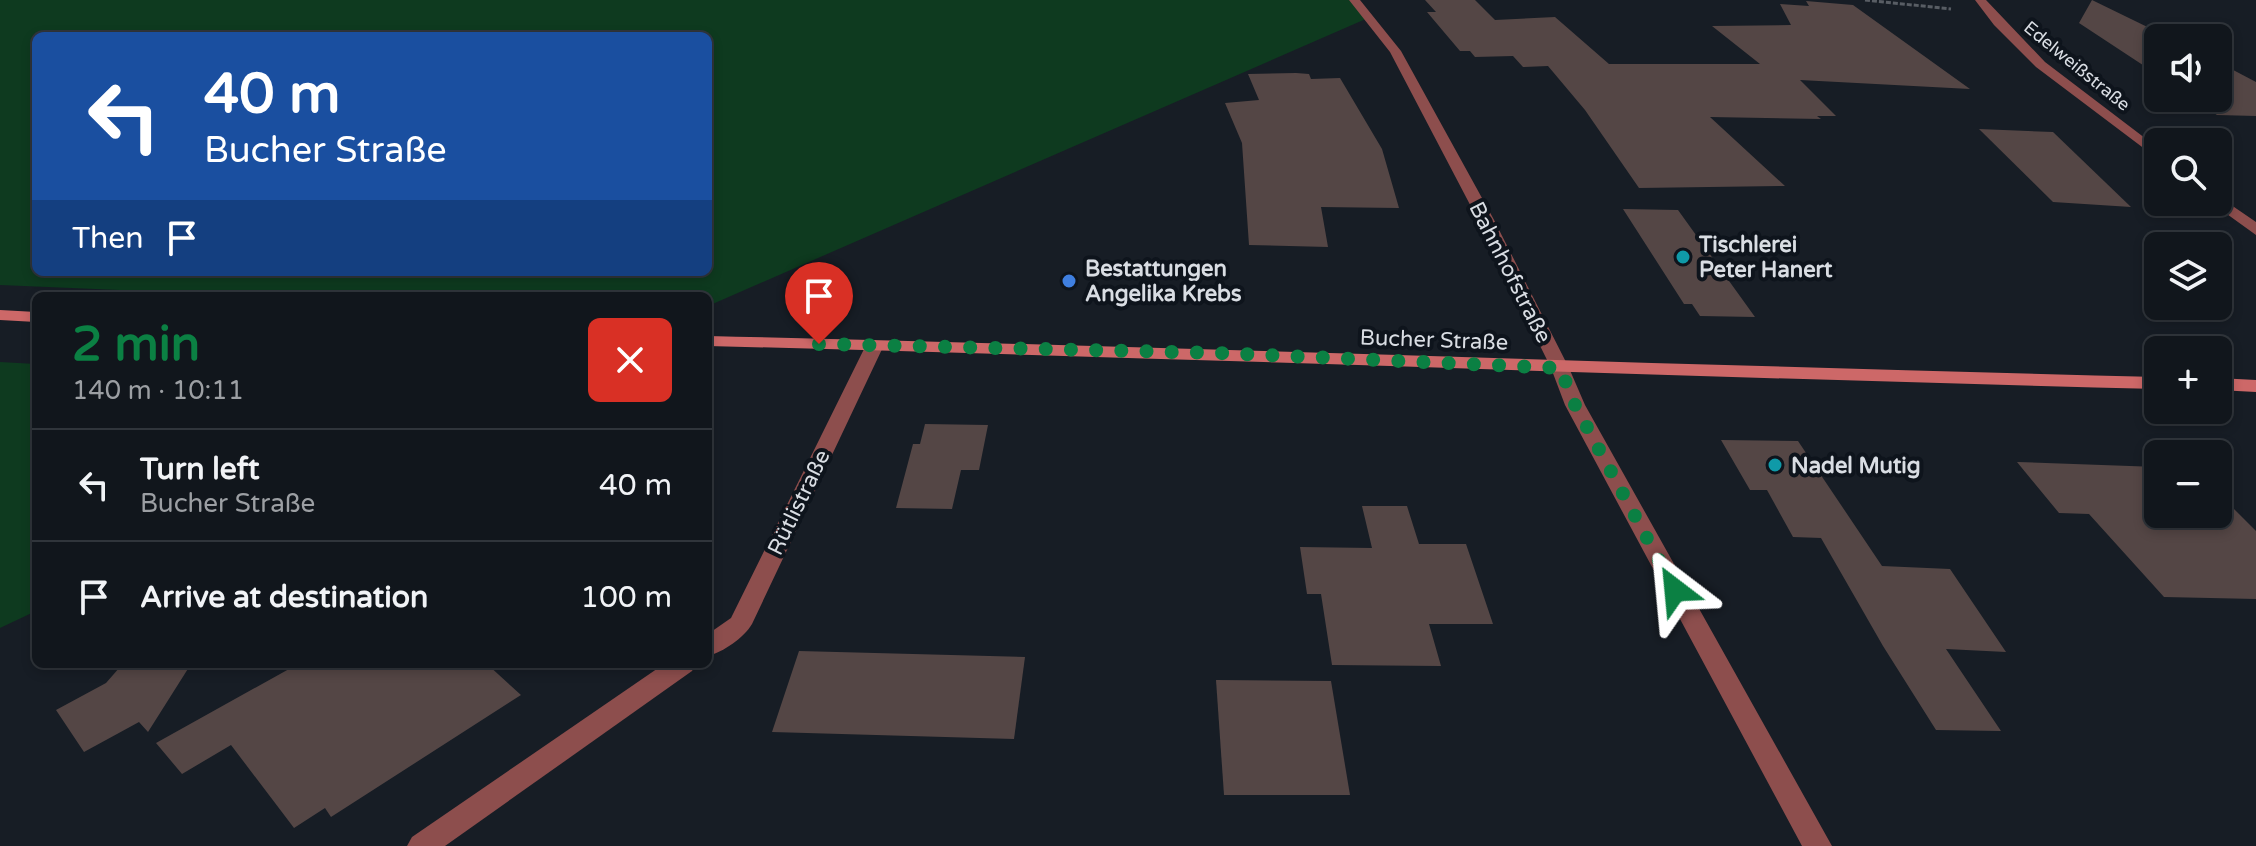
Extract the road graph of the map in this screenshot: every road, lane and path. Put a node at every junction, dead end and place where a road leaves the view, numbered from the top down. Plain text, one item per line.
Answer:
1 (1354, 0) edge
2 (1865, 0) edge
3 (1980, 0) edge
4 (1988, 12) junction
5 (2144, 144) edge
6 (2232, 212) edge
7 (2256, 230) edge
8 (0, 315) edge
9 (32, 317) edge
10 (712, 341) edge
11 (875, 345) junction
12 (1560, 368) junction
13 (2144, 383) edge
14 (2232, 385) edge
15 (2256, 386) edge
16 (712, 644) edge
17 (677, 668) edge
18 (422, 846) edge
19 (1817, 846) edge

1 - 12 street, Bahnhofstraße
2 - 4 path
3 - 4 street, Edelweißstraße
4 - 5 street, Edelweißstraße
6 - 7 street
8 - 9 main road
10 - 11 main road, Bucher Straße
11 - 12 main road, Bucher Straße
11 - 16 street, Rütlistraße
12 - 13 main road, Bucher Straße
12 - 19 street, Bahnhofstraße
14 - 15 main road
17 - 18 street

